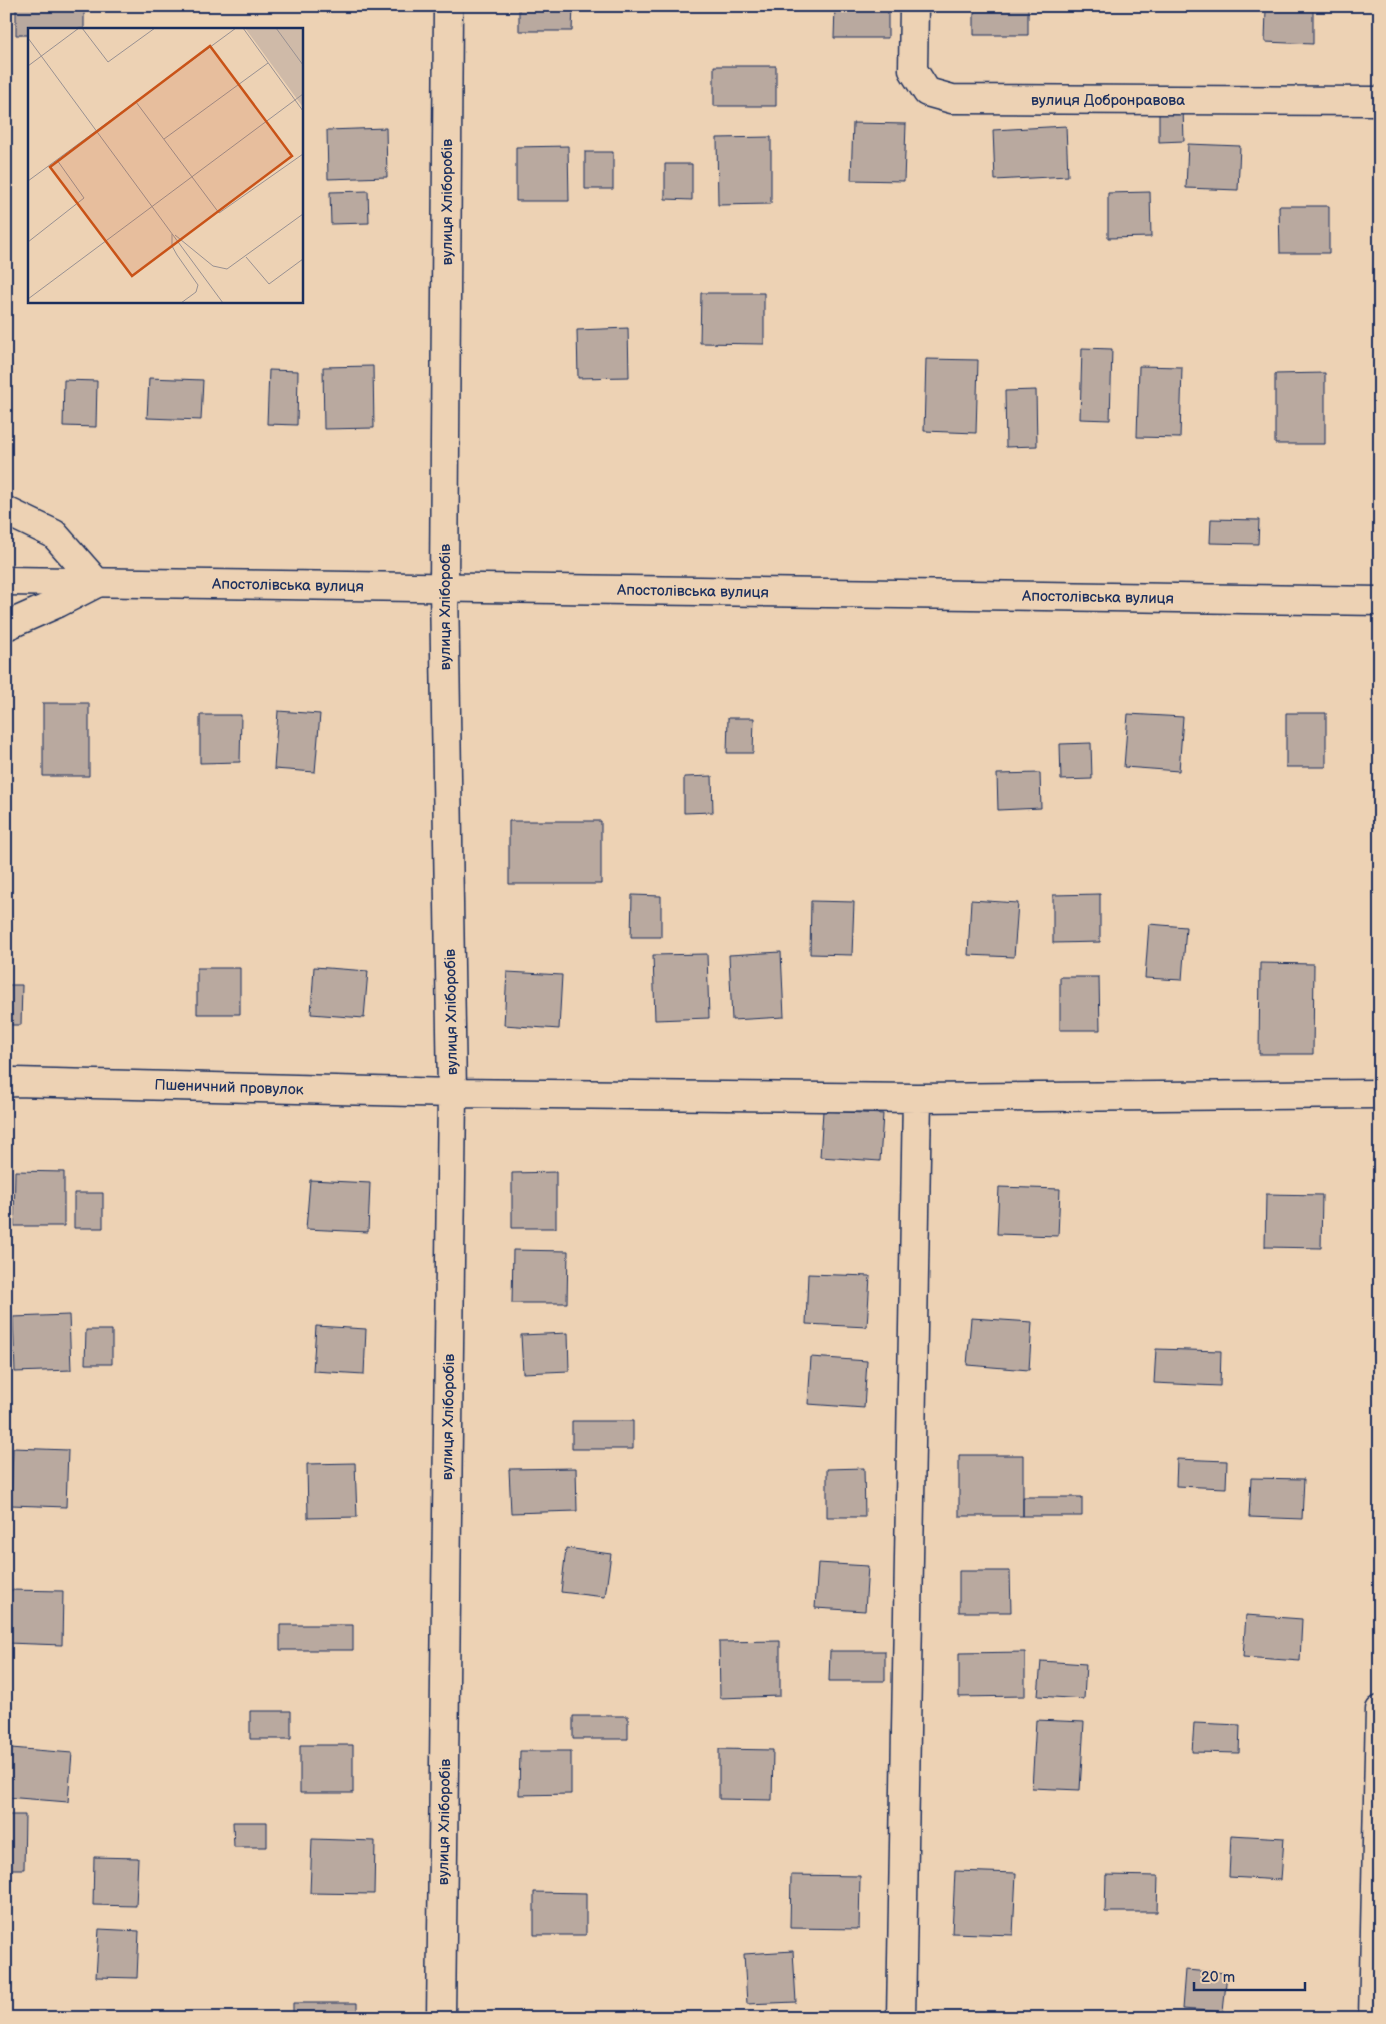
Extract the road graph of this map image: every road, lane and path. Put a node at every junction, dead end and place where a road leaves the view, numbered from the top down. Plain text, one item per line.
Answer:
1 (448, 6) edge
2 (914, 6) edge
3 (1380, 101) edge
4 (6, 511) edge
5 (6, 581) edge
6 (97, 583) junction
7 (444, 587) junction
8 (1380, 601) edge
9 (6, 626) edge
10 (6, 1083) edge
11 (452, 1093) junction
12 (1380, 1094) edge
13 (917, 1098) junction
14 (1380, 1710) edge
15 (442, 2018) edge
16 (901, 2018) edge
17 (1373, 2018) edge

1 - 7 street, вулиця Хліборобів
2 - 3 street, вулиця Добронравова
4 - 6 street
5 - 6 street, Апостолівська вулиця
6 - 7 street, Апостолівська вулиця
6 - 9 street
7 - 8 street, Апостолівська вулиця
7 - 11 street, вулиця Хліборобів
10 - 11 street, Пшеничний провулок
11 - 13 street, Пшеничний провулок
11 - 15 street, вулиця Хліборобів
12 - 13 street, Пшеничний провулок
13 - 16 street
14 - 17 street

